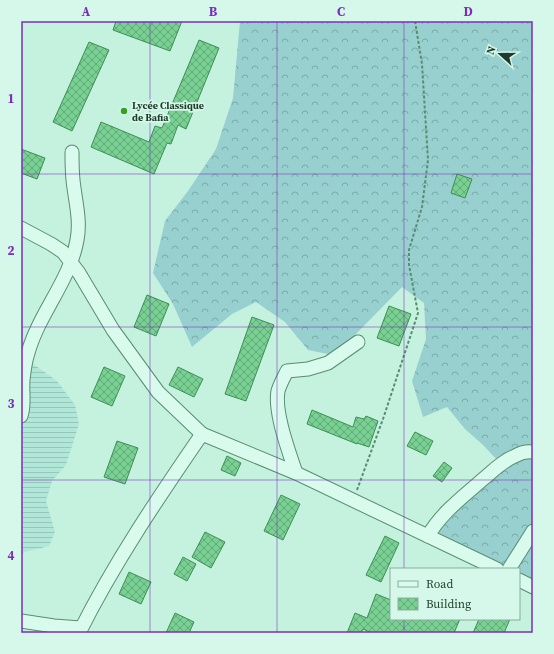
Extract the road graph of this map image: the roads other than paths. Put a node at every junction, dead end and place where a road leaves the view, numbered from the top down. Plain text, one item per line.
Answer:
1 (72, 152) dead end
2 (21, 228) edge
3 (71, 262) junction
4 (358, 342) dead end
5 (21, 416) edge
6 (202, 434) junction
7 (533, 452) edge
8 (296, 473) junction
9 (533, 531) edge
10 (428, 536) junction
11 (495, 568) edge
12 (510, 568) edge
13 (520, 580) edge
14 (533, 587) edge
15 (21, 621) edge
16 (80, 631) edge

1 - 3 street
2 - 3 street
3 - 5 street
3 - 6 street
4 - 8 street
6 - 8 street
6 - 16 street
7 - 10 street
8 - 10 street
9 - 12 street
10 - 11 street
13 - 14 street
15 - 16 street

